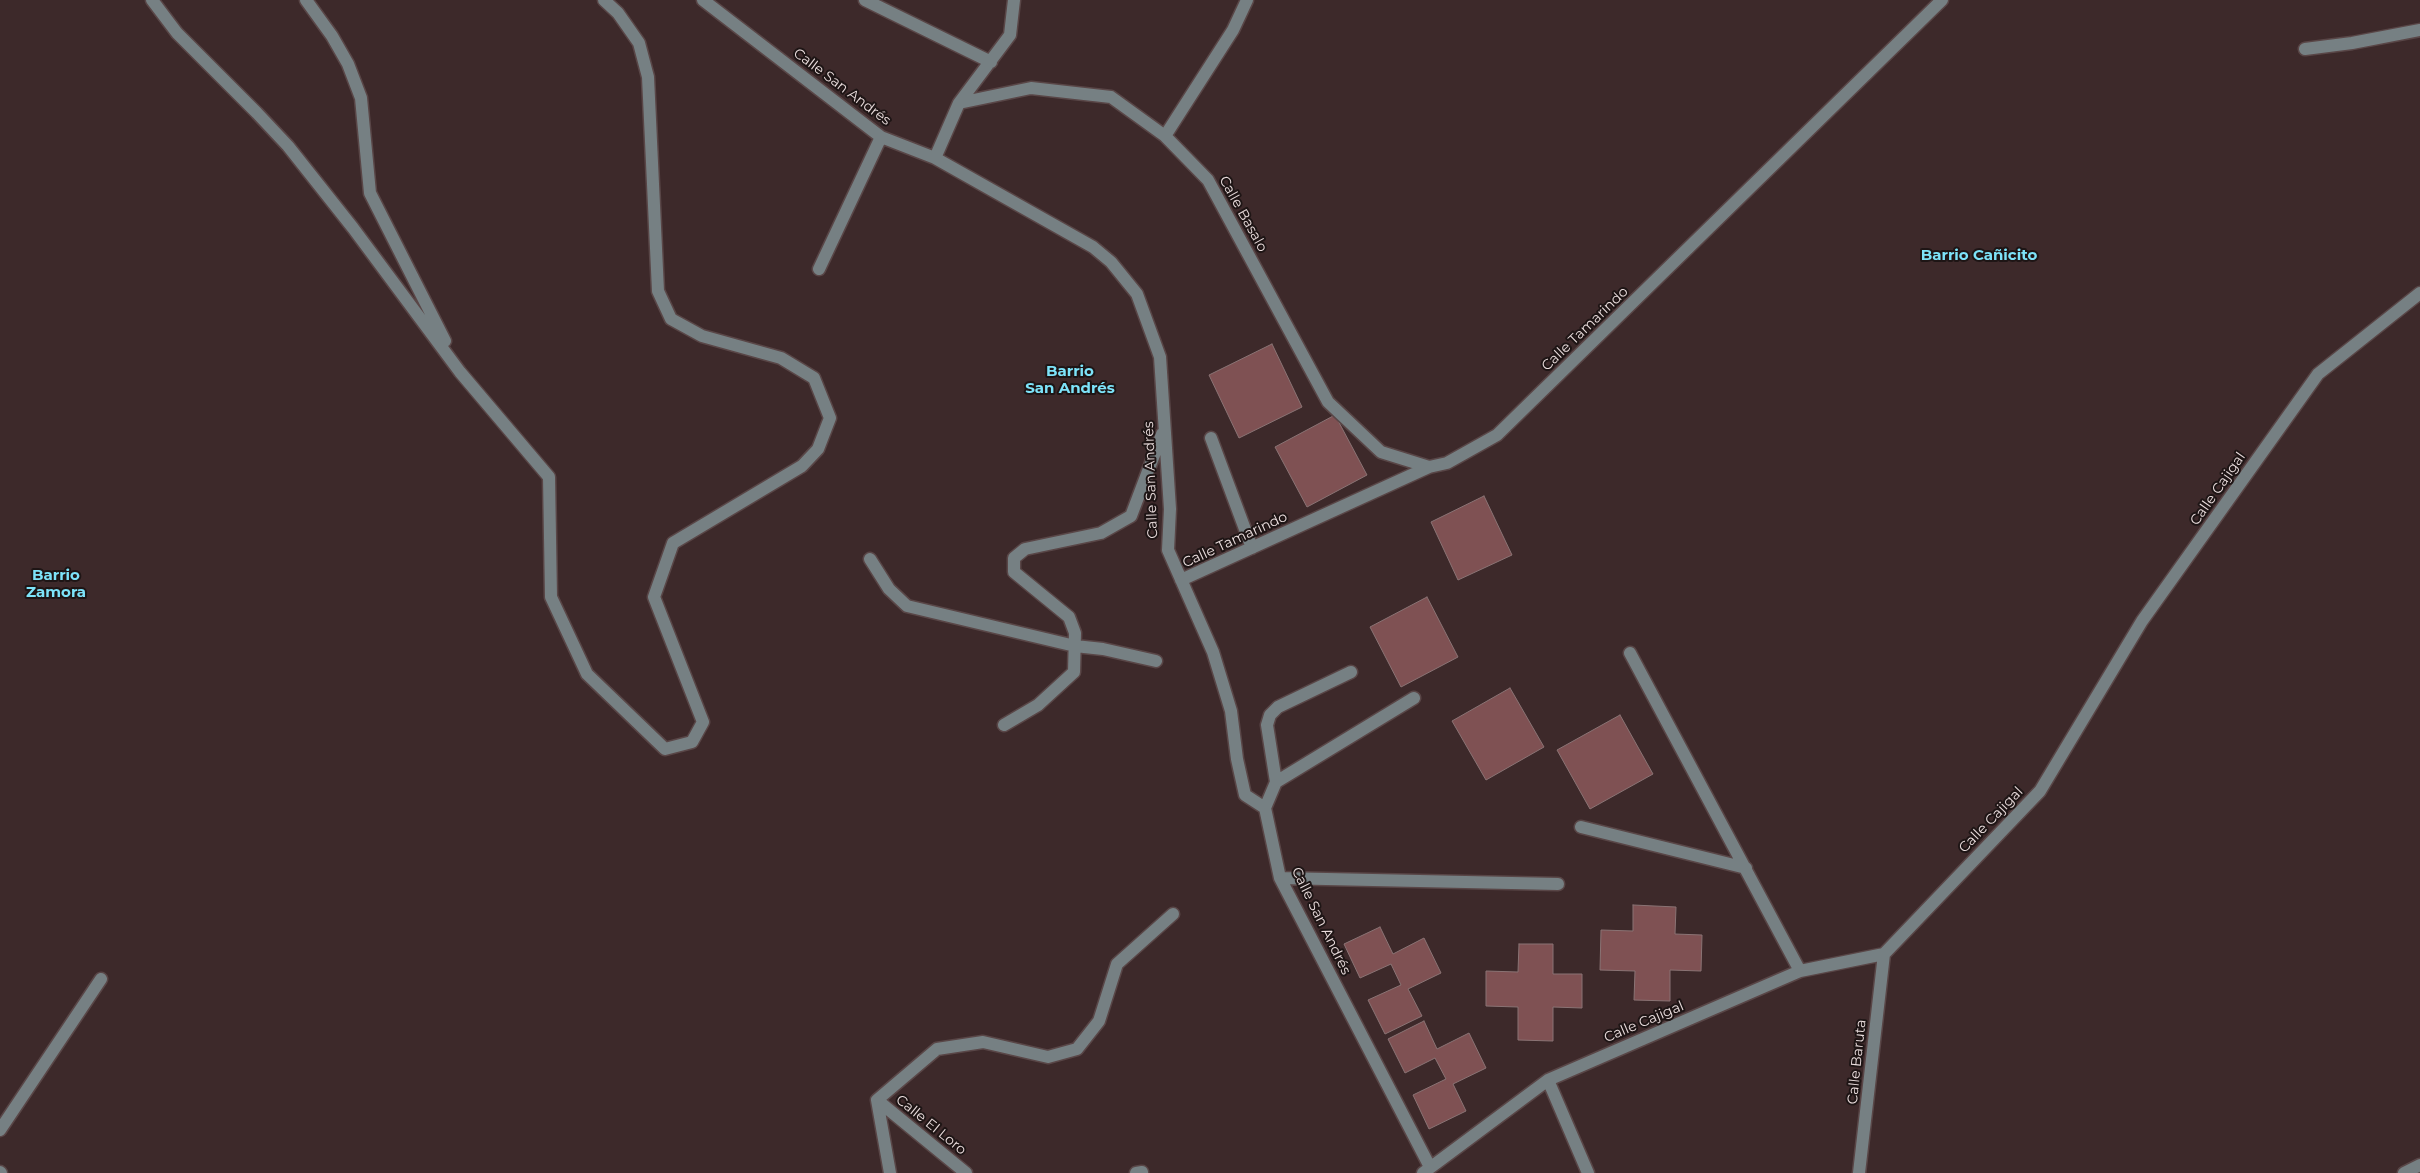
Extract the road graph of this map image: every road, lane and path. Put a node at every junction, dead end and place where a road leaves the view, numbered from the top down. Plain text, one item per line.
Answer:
1 (152, 0) edge
2 (306, 0) edge
3 (604, 0) edge
4 (702, 0) edge
5 (865, 0) edge
6 (1014, 0) edge
7 (1246, 0) edge
8 (1942, 0) edge
9 (2420, 30) edge
10 (2305, 49) dead end
11 (991, 62) junction
12 (959, 103) junction
13 (1165, 136) junction
14 (881, 137) junction
15 (935, 158) junction
16 (819, 269) dead end
17 (2420, 294) edge
18 (460, 372) junction
19 (1164, 429) junction
20 (1211, 438) dead end
21 (1429, 467) junction
22 (1252, 548) junction
23 (870, 559) dead end
24 (1181, 580) junction
25 (1075, 646) junction
26 (1630, 653) dead end
27 (1156, 660) dead end
28 (1351, 672) dead end
29 (1414, 698) dead end
30 (1004, 725) dead end
31 (1276, 782) junction
32 (1265, 808) junction
33 (1581, 827) dead end
34 (1746, 868) junction
35 (1280, 878) junction
36 (1558, 884) dead end
37 (1173, 914) dead end
38 (1884, 954) junction
39 (1800, 971) junction
40 (101, 979) dead end
41 (1548, 1080) junction
42 (877, 1100) junction
43 (0, 1130) edge
44 (2420, 1165) edge
45 (1427, 1171) edge
46 (890, 1173) edge
47 (966, 1173) edge
48 (1588, 1173) edge
49 (1859, 1173) edge
50 (2404, 1173) edge

1 - 18 street
2 - 18 street
3 - 18 street
4 - 14 street, Calle San Andrés
5 - 11 street
6 - 11 street
7 - 13 street
8 - 21 street, Calle Tamarindo
9 - 10 street
11 - 12 street
12 - 13 street, Calle Basalo
12 - 15 street
13 - 21 street, Calle Basalo
14 - 15 street, Calle San Andrés
14 - 16 street
15 - 19 street, Calle San Andrés
17 - 38 street, Calle Cajigal
19 - 24 street, Calle San Andrés
19 - 25 street
20 - 22 street
21 - 22 street, Calle Tamarindo
22 - 24 street, Calle Tamarindo
23 - 25 street
24 - 32 street, Calle San Andrés
25 - 27 street
25 - 30 street
26 - 34 street
28 - 31 street
29 - 31 street
31 - 32 street
32 - 35 street, Calle San Andrés
33 - 34 street
34 - 39 street
35 - 36 street
35 - 45 street, Calle San Andrés
37 - 42 street
38 - 39 street, Calle Cajigal
38 - 49 street, Calle Baruta
39 - 41 street, Calle Cajigal
40 - 43 street
41 - 45 street, Calle Cajigal
41 - 48 street
42 - 46 street
42 - 47 street, Calle El Loro
44 - 50 street

